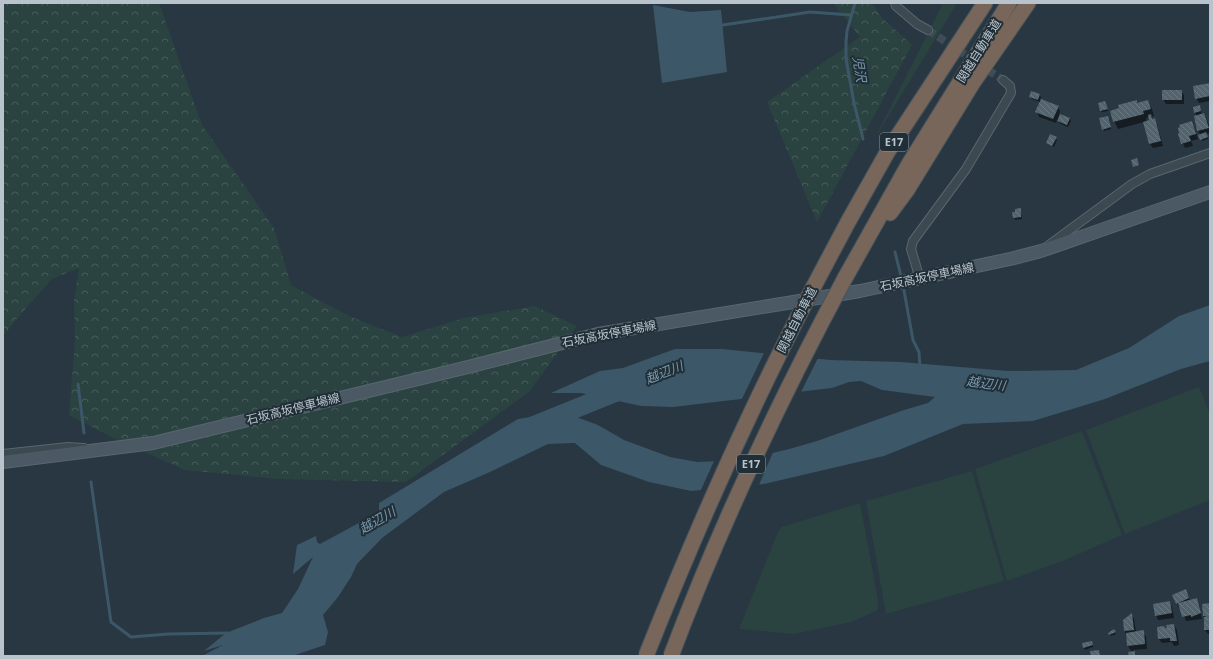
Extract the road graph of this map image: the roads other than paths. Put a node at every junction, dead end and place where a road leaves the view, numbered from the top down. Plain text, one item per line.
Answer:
1 (895, 3) edge
2 (975, 3) edge
3 (985, 3) edge
4 (1009, 3) edge
5 (1028, 3) edge
6 (928, 30) tunnel mouth
7 (1003, 80) tunnel mouth
8 (888, 151) junction
9 (1210, 153) edge
10 (1210, 192) edge
11 (1041, 251) junction
12 (857, 256) junction
13 (915, 280) junction
14 (105, 449) junction
15 (3, 454) edge
16 (3, 462) edge
17 (646, 656) edge
18 (671, 656) edge

1 - 6 street
2 - 8 highway
3 - 8 highway, 関越自動車道 / E17
4 - 12 highway, 関越自動車道 / E17
5 - 12 highway
7 - 13 street
8 - 17 highway, 関越自動車道 / E17, bridge
9 - 11 street
10 - 11 main road, 石坂高坂停車場線
11 - 13 main road, 石坂高坂停車場線
12 - 18 highway, 関越自動車道 / E17, bridge
13 - 14 main road, 石坂高坂停車場線
14 - 15 street
14 - 16 main road, 石坂高坂停車場線

